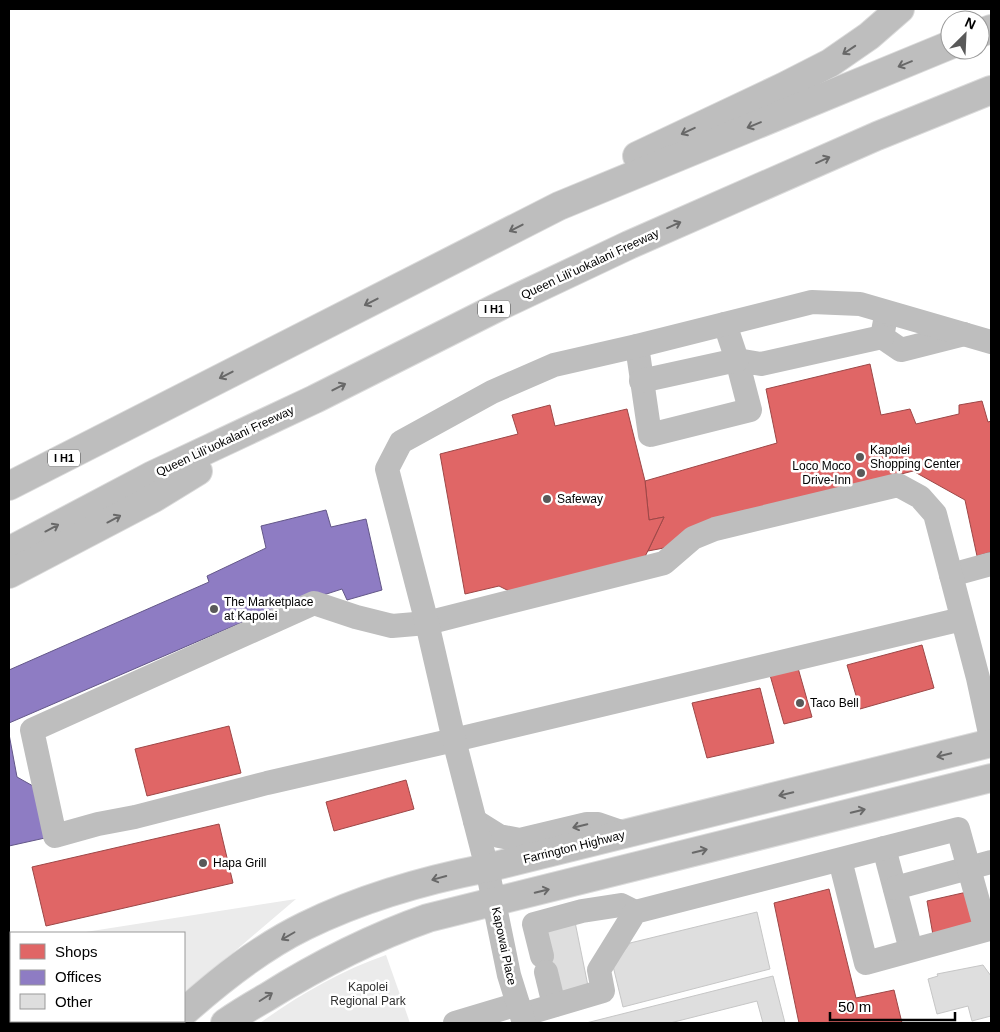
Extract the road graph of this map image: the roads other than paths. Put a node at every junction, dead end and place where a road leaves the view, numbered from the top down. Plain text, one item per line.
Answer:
1 (900, 9) edge
2 (940, 50) edge
3 (991, 90) edge
4 (560, 206) junction
5 (887, 311) junction
6 (725, 324) junction
7 (966, 334) junction
8 (882, 337) junction
9 (991, 342) edge
10 (637, 346) junction
11 (737, 360) junction
12 (641, 381) junction
13 (315, 399) junction
14 (120, 430) junction
15 (9, 477) edge
16 (9, 486) edge
17 (9, 551) edge
18 (991, 564) edge
19 (9, 574) edge
20 (951, 575) junction
21 (962, 619) junction
22 (427, 623) junction
23 (986, 698) edge
24 (991, 738) edge
25 (454, 740) junction
26 (991, 743) edge
27 (991, 778) edge
28 (475, 821) junction
29 (627, 834) junction
30 (884, 848) junction
31 (840, 860) junction
32 (980, 866) edge
33 (487, 868) junction
34 (894, 888) junction
35 (495, 902) junction
36 (634, 912) junction
37 (988, 929) edge
38 (911, 950) junction
39 (554, 1005) junction
40 (185, 1011) edge
41 (521, 1014) edge
42 (225, 1023) edge
43 (456, 1023) edge

1 -> 4 main road
2 -> 4 main road, I H1
13 -> 3 main road, Queen Liliʻuokalani Freeway / I H1
4 -> 14 main road, I H1
5 - 6 street, Kapowai Place
5 - 7 street, Kapowai Place
5 - 8 street
6 - 10 street, Kapowai Place
6 - 11 street
7 - 8 street
7 - 9 street, Kapowai Place
8 - 11 street
10 - 12 street
10 - 22 street, Kapowai Place
11 - 12 street
11 - 12 street
17 -> 13 main road, Queen Liliʻuokalani Freeway / I H1
19 -> 13 main road
14 - 15 main road
14 - 16 main road, I H1
18 - 20 street
20 - 21 street
20 - 22 street
21 - 23 street
21 - 25 street
22 - 25 street, Kapowai Place
22 - 25 street
23 - 24 street
25 - 28 street, Kapowai Place
26 -> 29 main road, Farrington Highway
35 -> 27 main road
29 -> 28 street
28 - 33 street, Kapowai Place
29 - 33 main road, Farrington Highway
30 - 31 street
30 - 32 street
30 - 34 street
31 - 36 street
31 - 38 street
32 - 34 street
32 - 37 street
33 - 35 street, Kapowai Place
33 -> 40 main road, Farrington Highway
34 - 38 street
35 - 41 street, Kapowai Place
42 -> 35 main road
36 - 39 street
36 - 39 street
37 - 38 street
39 - 41 street
41 - 43 street

